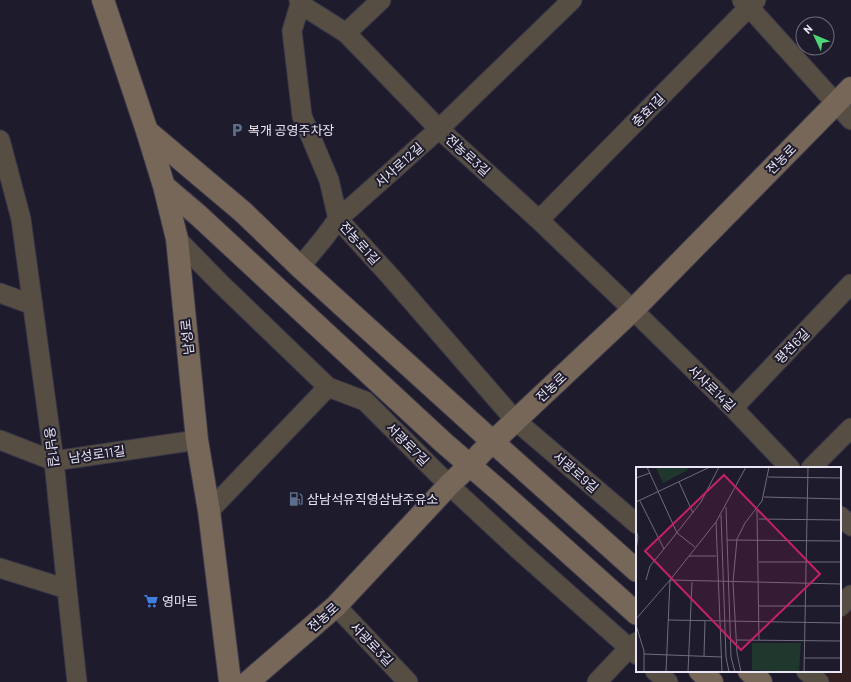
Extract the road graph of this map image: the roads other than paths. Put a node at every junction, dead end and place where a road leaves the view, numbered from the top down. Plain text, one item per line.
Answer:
1 (103, 0) edge
2 (380, 0) edge
3 (572, 0) edge
4 (300, 2) edge
5 (749, 2) edge
6 (346, 34) junction
7 (851, 88) edge
8 (836, 104) junction
9 (851, 120) edge
10 (439, 129) junction
11 (147, 131) junction
12 (0, 140) edge
13 (164, 186) junction
14 (338, 220) junction
15 (539, 220) junction
16 (177, 239) junction
17 (300, 267) junction
18 (851, 284) edge
19 (0, 293) edge
20 (33, 304) junction
21 (633, 310) junction
22 (328, 387) junction
23 (733, 408) junction
24 (515, 420) junction
25 (851, 428) edge
26 (0, 440) edge
27 (197, 440) junction
28 (493, 442) junction
29 (54, 461) junction
30 (470, 465) junction
31 (789, 467) edge
32 (812, 467) edge
33 (449, 485) junction
34 (209, 511) junction
35 (841, 517) edge
36 (636, 523) edge
37 (851, 526) edge
38 (0, 568) edge
39 (636, 570) edge
40 (67, 589) junction
41 (851, 595) edge
42 (841, 605) edge
43 (336, 606) junction
44 (636, 613) edge
45 (634, 648) edge
46 (656, 672) edge
47 (701, 672) edge
48 (750, 672) edge
49 (807, 672) edge
50 (77, 682) edge
51 (230, 682) edge
52 (248, 682) edge
53 (408, 682) edge
54 (597, 682) edge
55 (668, 682) edge
56 (712, 682) edge
57 (761, 682) edge
58 (819, 682) edge

1 - 11 street, 남성로
2 - 6 street
3 - 10 street, 서사로12길
4 - 6 street, 전농로3길
4 - 14 street, 전농로1길
5 - 8 street
5 - 15 street, 충효1길
6 - 10 street, 전농로3길
7 - 8 street, 전농로
8 - 9 street
8 - 21 street, 전농로
10 - 14 street, 서사로12길
10 - 15 street, 전농로3길
11 - 13 street, 남성로
11 - 17 street
12 - 20 street, 용남1길
13 - 16 street, 남성로
13 - 30 street
14 - 17 street, 서사로12길
14 - 24 street, 전농로1길
15 - 21 street, 전농로3길
16 - 22 street, 서광로7길
16 - 27 street, 남성로
17 - 28 street
18 - 23 street, 평전6길
19 - 20 street
20 - 29 street, 용남1길
21 - 23 street, 서사로14길
21 - 24 street, 전농로
22 - 33 street, 서광로7길
22 - 34 street
23 - 31 street, 서사로14길
24 - 28 street, 전농로
24 - 36 street, 서광로9길
25 - 32 street
26 - 29 street, 남성로11길
27 - 29 street, 남성로11길
27 - 34 street, 남성로
28 - 30 street, 전농로
28 - 39 street
29 - 40 street, 용남1길
30 - 33 street, 전농로
30 - 44 street
33 - 43 street, 전농로
33 - 45 street, 서광로7길
34 - 51 street, 남성로
35 - 37 street
38 - 40 street
40 - 50 street, 용남1길
41 - 42 street
43 - 52 street, 전농로
43 - 53 street, 서광로3길
45 - 54 street
46 - 55 street
47 - 56 street
48 - 57 street
49 - 58 street

